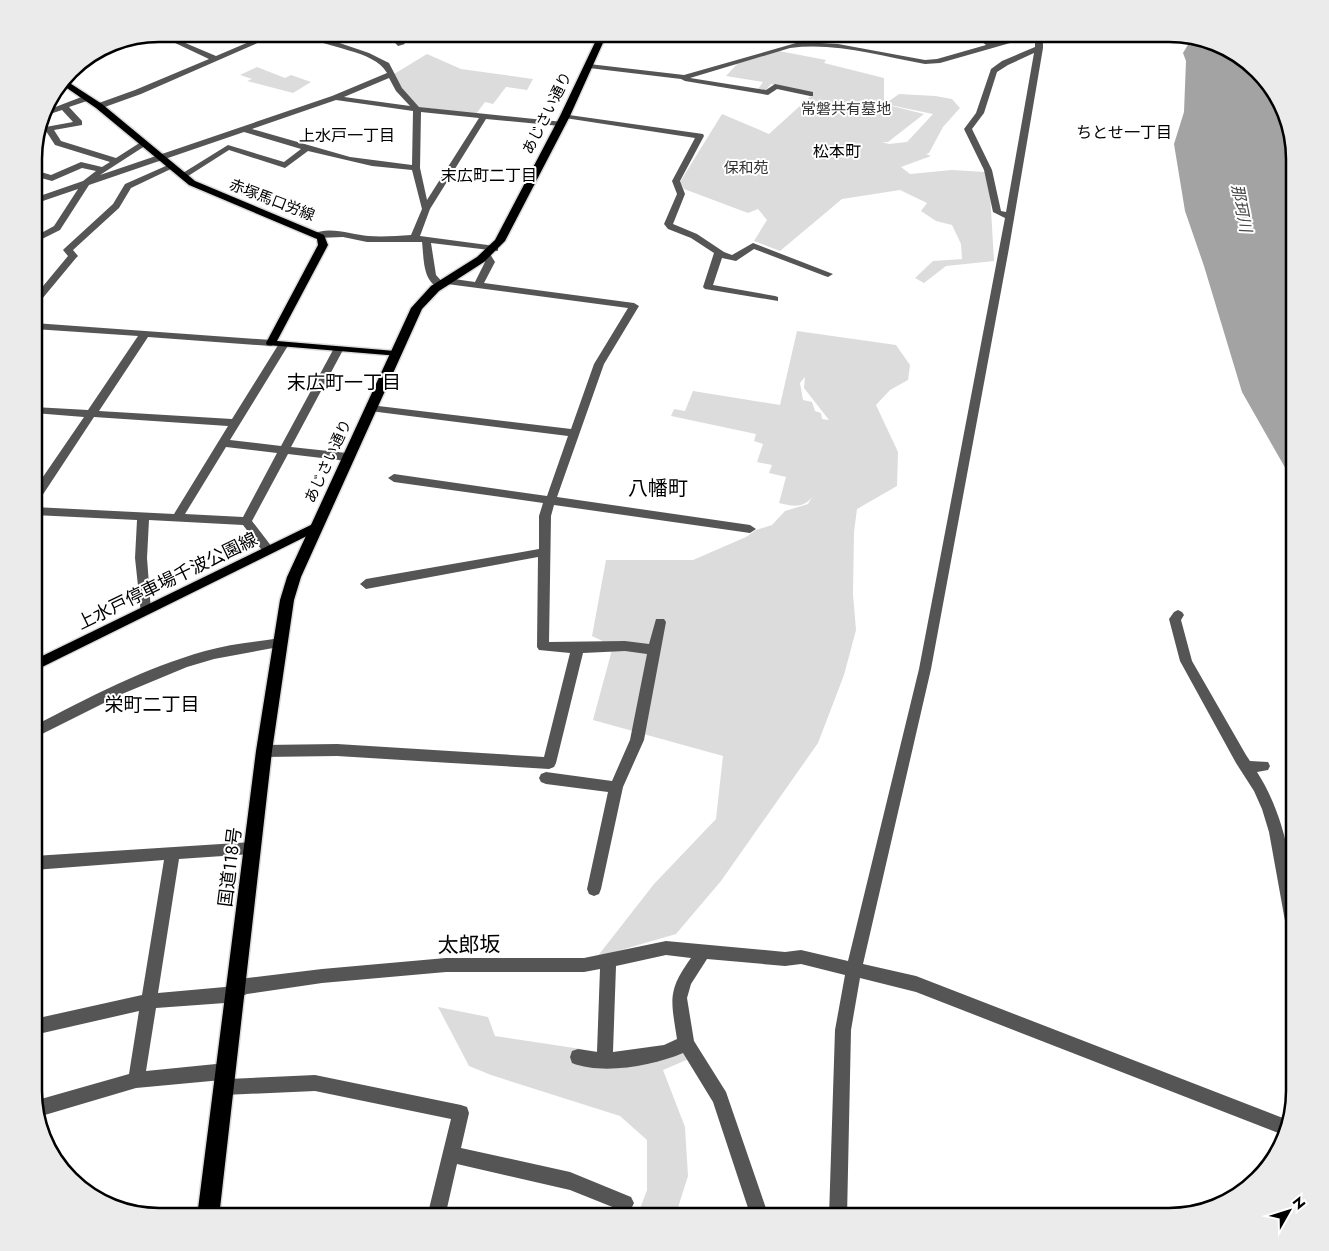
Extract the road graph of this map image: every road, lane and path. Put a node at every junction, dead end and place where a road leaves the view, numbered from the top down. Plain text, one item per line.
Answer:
1 (177, 42) edge
2 (255, 42) edge
3 (329, 42) edge
4 (600, 42) edge
5 (986, 42) edge
6 (1004, 42) edge
7 (1039, 42) edge
8 (800, 44) joint
9 (990, 46) junction
10 (1039, 48) junction
11 (216, 59) junction
12 (589, 66) junction
13 (391, 74) junction
14 (683, 78) junction
15 (69, 86) edge
16 (810, 94) dead end
17 (87, 98) junction
18 (335, 98) junction
19 (98, 106) junction
20 (64, 107) junction
21 (417, 108) junction
22 (53, 111) edge
23 (484, 116) junction
24 (562, 120) junction
25 (46, 129) edge
26 (49, 129) junction
27 (244, 129) junction
28 (144, 144) junction
29 (306, 149) junction
30 (160, 158) junction
31 (117, 161) junction
32 (171, 167) junction
33 (416, 168) junction
34 (102, 170) junction
35 (43, 176) edge
36 (182, 176) junction
37 (87, 183) junction
38 (43, 198) edge
39 (426, 210) junction
40 (1009, 217) junction
41 (318, 235) junction
42 (43, 236) edge
43 (415, 238) junction
44 (426, 240) junction
45 (491, 252) junction
46 (718, 253) junction
47 (828, 274) dead end
48 (443, 283) junction
49 (478, 285) junction
50 (43, 291) edge
51 (775, 299) dead end
52 (43, 327) edge
53 (144, 334) junction
54 (271, 343) junction
55 (284, 344) junction
56 (338, 350) junction
57 (395, 354) junction
58 (370, 408) junction
59 (43, 410) edge
60 (91, 413) junction
61 (236, 423) junction
62 (575, 433) junction
63 (224, 443) junction
64 (284, 450) junction
65 (347, 456) junction
66 (394, 478) dead end
67 (43, 485) edge
68 (549, 501) junction
69 (43, 511) edge
70 (142, 515) junction
71 (178, 516) junction
72 (246, 521) junction
73 (315, 527) junction
74 (750, 529) dead end
75 (268, 550) junction
76 (545, 552) junction
77 (366, 584) dead end
78 (145, 611) junction
79 (1178, 615) dead end
80 (660, 622) dead end
81 (280, 643) junction
82 (578, 648) junction
83 (654, 650) junction
84 (43, 662) edge
85 (43, 727) edge
86 (264, 751) junction
87 (1263, 766) dead end
88 (1246, 767) junction
89 (546, 778) dead end
90 (616, 786) junction
91 (252, 848) junction
92 (173, 853) junction
93 (43, 862) edge
94 (1286, 885) edge
95 (594, 889) dead end
96 (703, 951) junction
97 (608, 960) junction
98 (854, 969) junction
99 (236, 991) junction
100 (150, 1001) junction
101 (43, 1025) edge
102 (686, 1044) junction
103 (578, 1057) dead end
104 (605, 1061) junction
105 (225, 1079) junction
106 (136, 1080) junction
107 (44, 1107) edge
108 (1282, 1126) edge
109 (452, 1154) junction
110 (625, 1203) dead end
111 (209, 1208) edge
112 (438, 1208) edge
113 (757, 1208) edge
114 (838, 1208) edge

1 - 11 street
2 - 11 street
3 - 13 street
4 - 12 highway, あじさい通り
5 - 9 street
6 - 9 street
7 - 10 street
8 - 9 street
8 - 14 street
10 - 40 street
10 - 40 street
11 - 19 street
12 - 14 street
12 - 24 highway, あじさい通り
13 - 18 street
13 - 21 street
14 - 16 street
15 - 17 main road, 赤塚馬口労線
17 - 19 main road, 赤塚馬口労線
17 - 20 street
18 - 21 street
18 - 27 street
19 - 28 main road, 赤塚馬口労線
20 - 22 street
20 - 26 street
21 - 23 street
21 - 33 street
23 - 24 street
23 - 39 street
24 - 45 highway, あじさい通り
24 - 46 street
25 - 26 street
26 - 31 street
27 - 29 street
27 - 30 street
28 - 30 main road, 赤塚馬口労線
28 - 31 street
29 - 33 street
29 - 36 street
30 - 32 main road, 赤塚馬口労線
30 - 37 street
31 - 34 street
32 - 36 main road, 赤塚馬口労線
32 - 50 street
33 - 39 street
34 - 35 street
34 - 37 street
36 - 41 main road, 赤塚馬口労線
37 - 38 street
37 - 42 street
39 - 43 street
40 - 98 street
41 - 43 street
41 - 54 main road, 赤塚馬口労線
43 - 44 street
44 - 45 street
44 - 48 street
45 - 48 highway, あじさい通り
45 - 49 street
46 - 47 street
46 - 51 street
48 - 49 street
48 - 57 highway, あじさい通り
49 - 62 street
52 - 53 street
53 - 54 street
53 - 60 street
54 - 55 main road
55 - 56 main road
55 - 61 street
56 - 57 main road
56 - 64 street
57 - 58 highway, あじさい通り
58 - 62 street
58 - 65 highway, あじさい通り
59 - 60 street
60 - 61 street
60 - 67 street
61 - 63 street
62 - 68 street
63 - 64 street
63 - 71 street
64 - 65 street
64 - 72 street
65 - 73 highway, あじさい通り
66 - 68 street
68 - 74 street
68 - 76 street
69 - 70 street
70 - 71 street
70 - 78 street
71 - 72 street
72 - 75 street
73 - 75 main road, 上水戸停車場千波公園線
73 - 81 highway, 国道118号
75 - 78 main road, 上水戸停車場千波公園線
76 - 77 street
76 - 82 street
78 - 84 main road, 上水戸停車場千波公園線
79 - 88 street
80 - 83 street
81 - 85 street
81 - 86 highway, 国道118号
82 - 83 street
82 - 86 street
83 - 90 street
86 - 91 highway, 国道118号
87 - 88 street
88 - 94 street
89 - 90 street
90 - 95 street
91 - 92 street
91 - 99 highway, 国道118号
92 - 93 street
92 - 100 street
96 - 97 street, 太郎坂
96 - 98 street, 太郎坂
96 - 102 street
97 - 99 street, 太郎坂
97 - 104 street
98 - 108 street, 太郎坂
98 - 114 street
99 - 100 street, 太郎坂
99 - 105 highway, 国道118号
100 - 101 street, 太郎坂
100 - 106 street
102 - 104 street
102 - 113 street
103 - 104 street
105 - 106 street
105 - 109 street
105 - 111 highway, 国道118号
106 - 107 street
109 - 110 street
109 - 112 street

